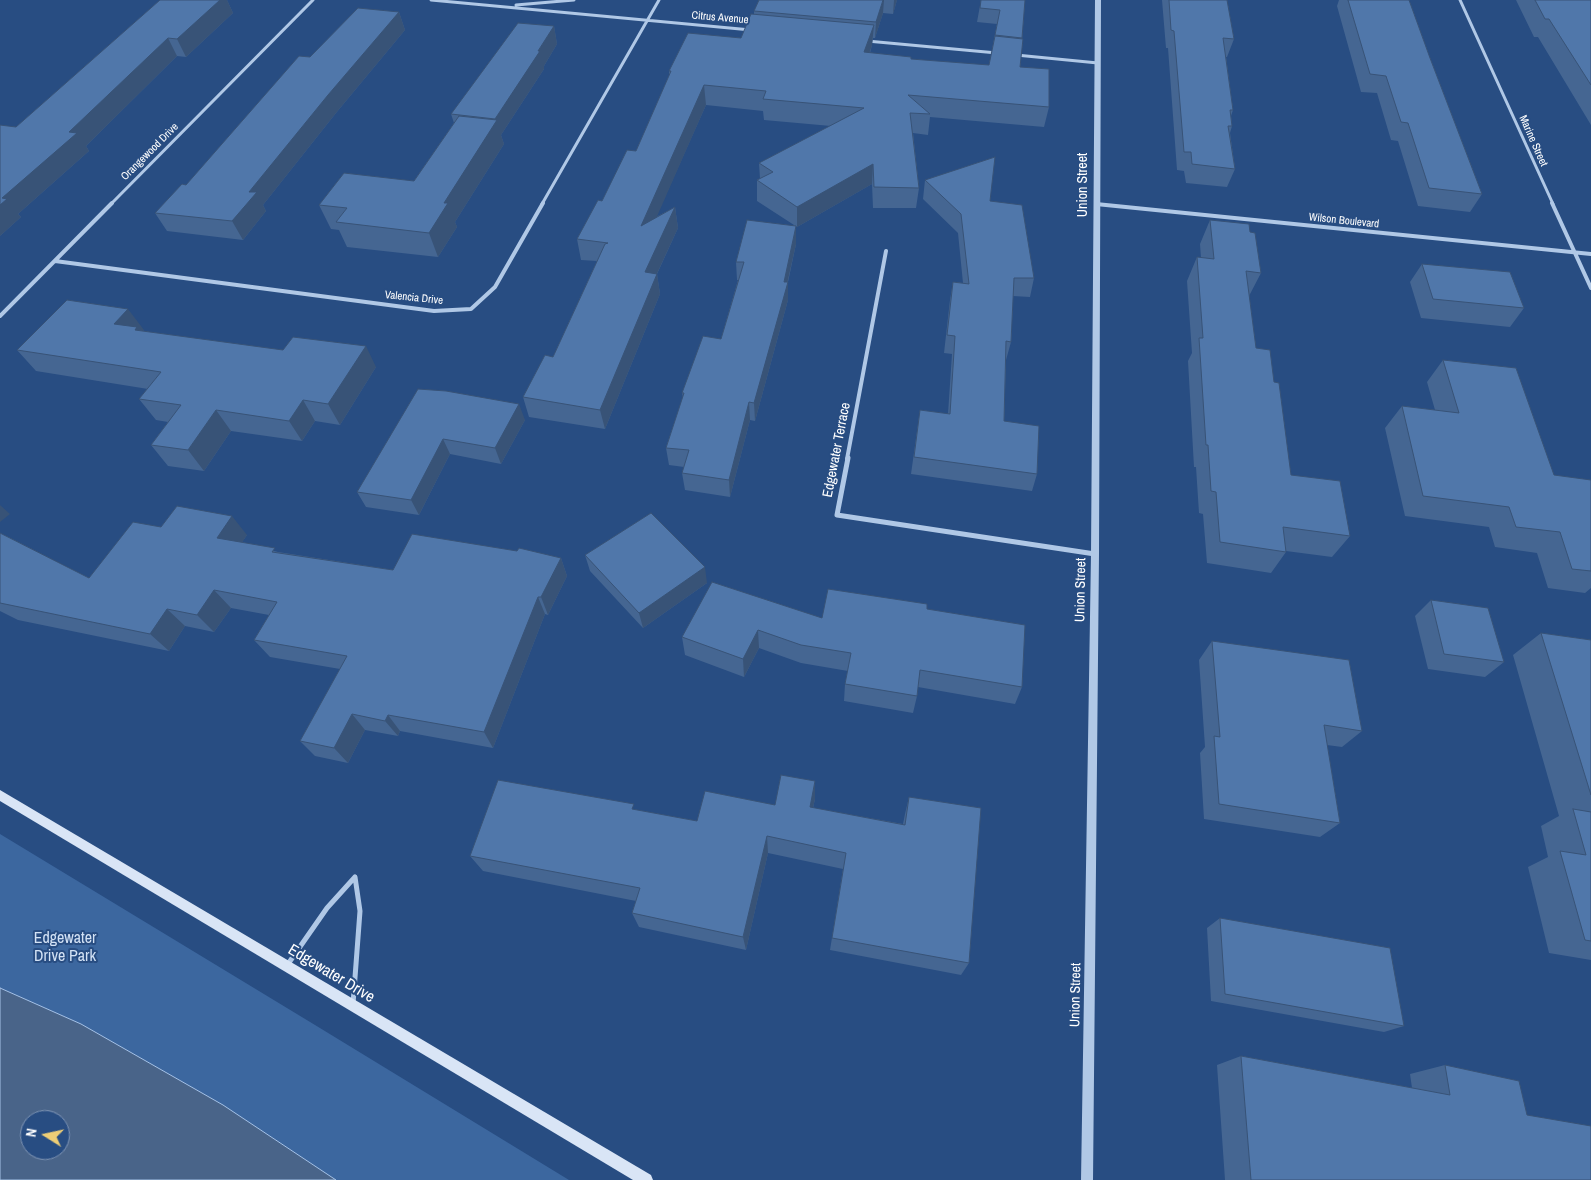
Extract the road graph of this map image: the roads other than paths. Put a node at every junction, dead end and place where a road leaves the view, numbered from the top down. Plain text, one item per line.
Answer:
1 (313, 0) edge
2 (431, 0) edge
3 (574, 0) edge
4 (659, 0) edge
5 (1098, 0) edge
6 (1460, 0) edge
7 (503, 6) junction
8 (648, 20) junction
9 (755, 30) edge
10 (862, 40) edge
11 (998, 53) edge
12 (1008, 54) edge
13 (1098, 63) junction
14 (1096, 204) junction
15 (886, 251) dead end
16 (1575, 253) junction
17 (1591, 254) edge
18 (55, 261) junction
19 (1591, 288) edge
20 (0, 316) edge
21 (1095, 554) junction
22 (0, 795) edge
23 (286, 966) junction
24 (353, 1006) junction
25 (646, 1180) edge
26 (1087, 1180) edge

1 - 18 street, Orangewood Drive
2 - 7 street, Citrus Avenue
3 - 7 street
4 - 8 street, Valencia Drive
5 - 13 street, Union Street
6 - 16 street, Marine Street
7 - 8 street, Citrus Avenue
8 - 9 street, Citrus Avenue
8 - 18 street, Valencia Drive
10 - 11 street
12 - 13 street
13 - 14 street, Union Street
14 - 16 street, Wilson Boulevard
14 - 21 street, Union Street
15 - 21 street, Edgewater Terrace
16 - 17 street, Wilson Boulevard
16 - 19 street, Marine Street
18 - 20 street, Orangewood Drive
21 - 26 street, Union Street
22 - 23 main road, Edgewater Drive
23 - 24 main road, Edgewater Drive
23 - 24 lane
24 - 25 main road, Edgewater Drive

